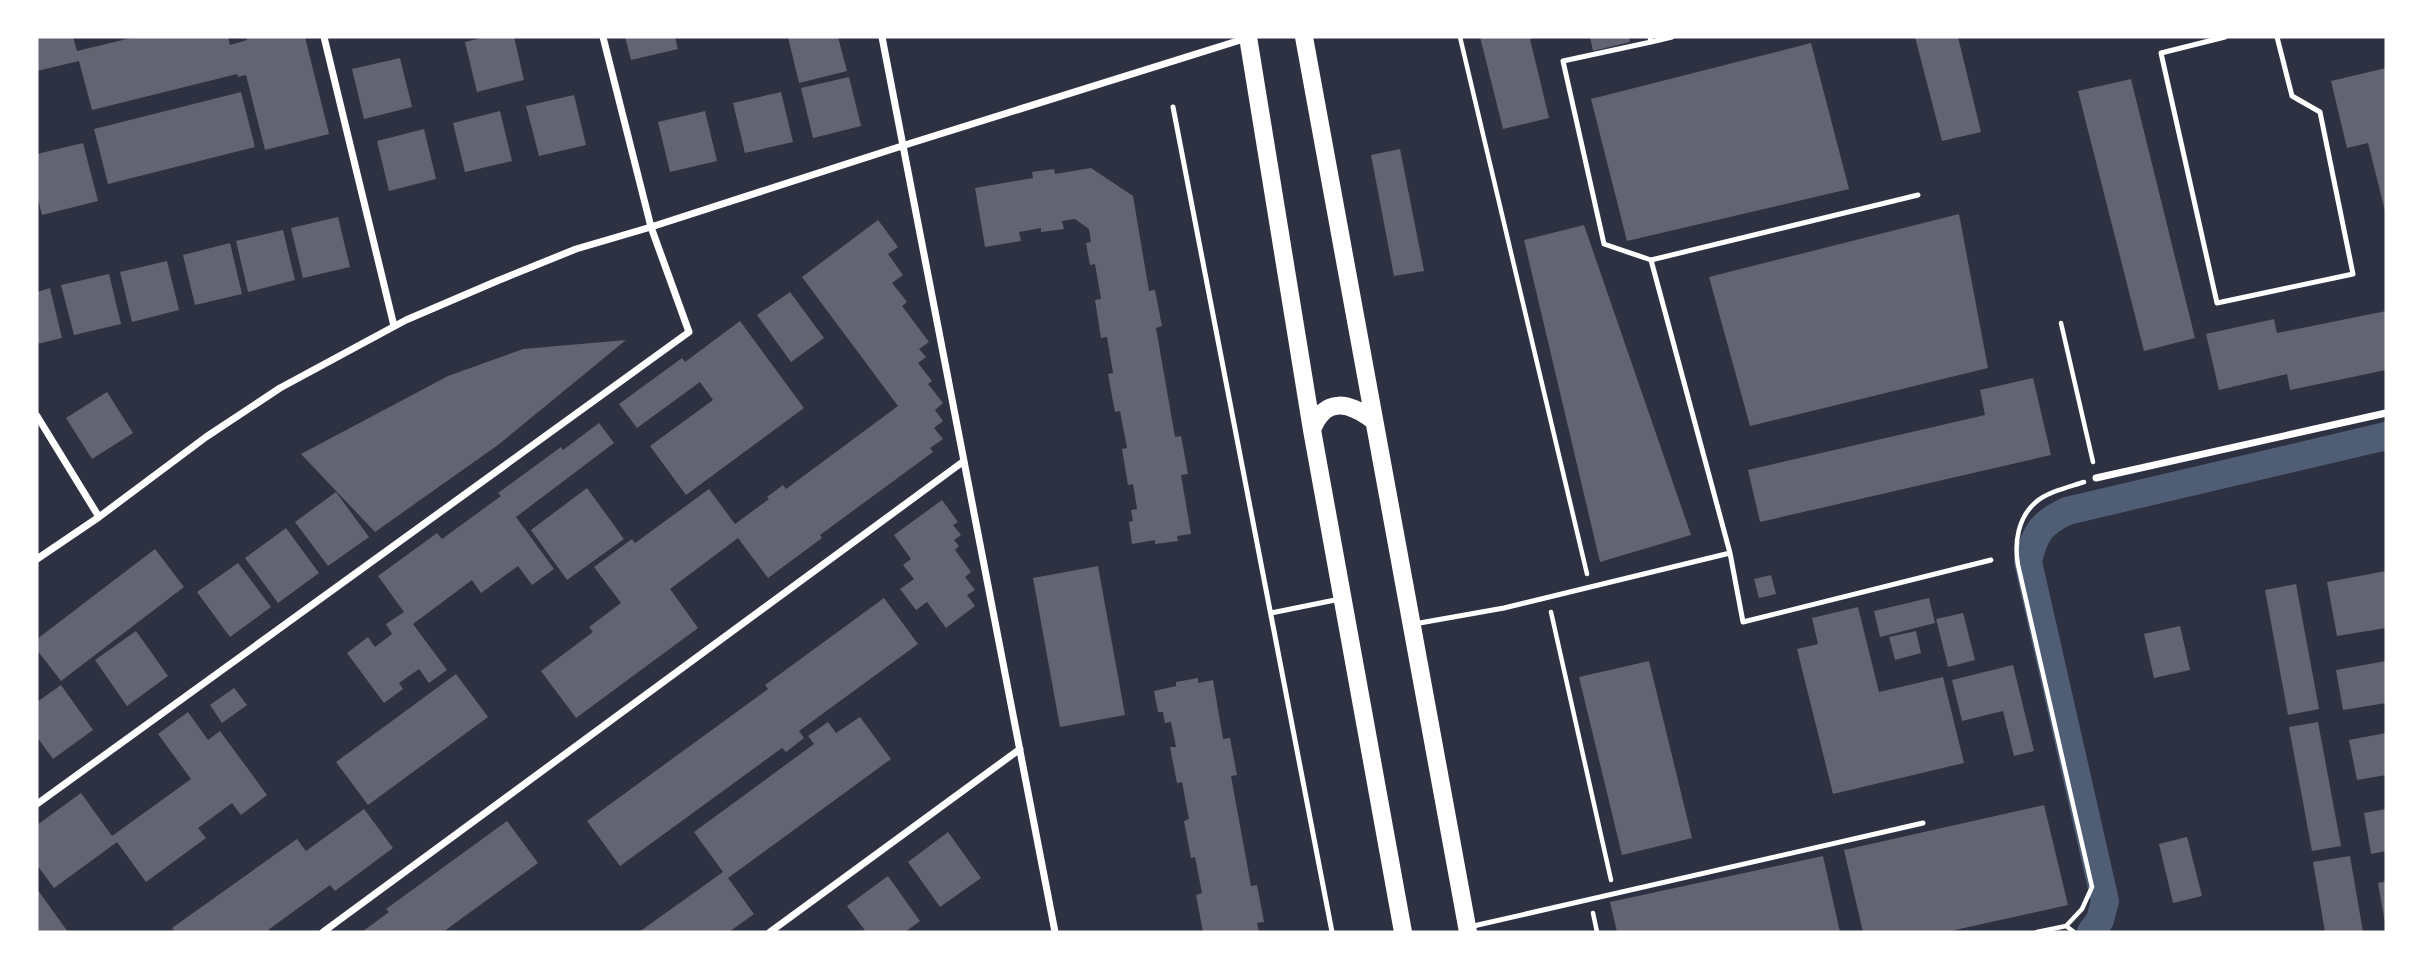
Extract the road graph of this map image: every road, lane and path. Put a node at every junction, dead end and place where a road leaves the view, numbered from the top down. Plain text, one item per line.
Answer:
1 (324, 37) edge
2 (603, 37) edge
3 (882, 37) edge
4 (1304, 37) edge
5 (1460, 37) edge
6 (1672, 37) edge
7 (2182, 37) edge
8 (2225, 37) edge
9 (2277, 37) edge
10 (1248, 38) edge
11 (1651, 39) edge
12 (2185, 47) junction
13 (1173, 107) dead end
14 (905, 145) junction
15 (1918, 195) dead end
16 (651, 228) junction
17 (1651, 260) junction
18 (2061, 323) dead end
19 (394, 326) junction
20 (2386, 413) edge
21 (37, 416) edge
22 (1374, 421) junction
23 (1312, 430) junction
24 (964, 461) junction
25 (2096, 478) junction
26 (99, 517) junction
27 (1730, 553) junction
28 (37, 559) edge
29 (1990, 560) dead end
30 (1590, 587) junction
31 (1548, 597) junction
32 (1342, 598) junction
33 (1270, 612) junction
34 (1411, 625) junction
35 (1020, 749) junction
36 (37, 804) edge
37 (1923, 823) dead end
38 (1614, 894) junction
39 (2066, 926) junction
40 (1467, 930) edge
41 (323, 932) edge
42 (770, 932) edge
43 (1055, 932) edge
44 (1332, 932) edge
45 (1403, 932) edge
46 (2037, 932) edge
47 (2074, 932) edge

1 - 19 street
2 - 16 street
3 - 14 street
4 - 22 main road
5 - 30 path
6 - 11 lane
7 - 12 lane
8 - 12 lane
9 - 12 lane
10 - 14 street
10 - 23 main road
11 - 17 lane
13 - 33 lane
14 - 16 street
14 - 24 street
15 - 17 lane
16 - 19 street
16 - 36 street
17 - 27 lane
18 - 25 path
19 - 26 street
20 - 25 street
21 - 26 street
22 - 23 main road
22 - 34 main road
23 - 32 main road
24 - 35 street
24 - 41 street
25 - 39 path
26 - 28 street
27 - 29 lane
27 - 30 lane
30 - 31 lane
31 - 34 lane
31 - 38 path
32 - 33 lane
32 - 45 main road
33 - 44 lane
34 - 40 main road
35 - 42 street
35 - 43 street
37 - 38 lane
38 - 40 lane
39 - 46 path
39 - 47 path

